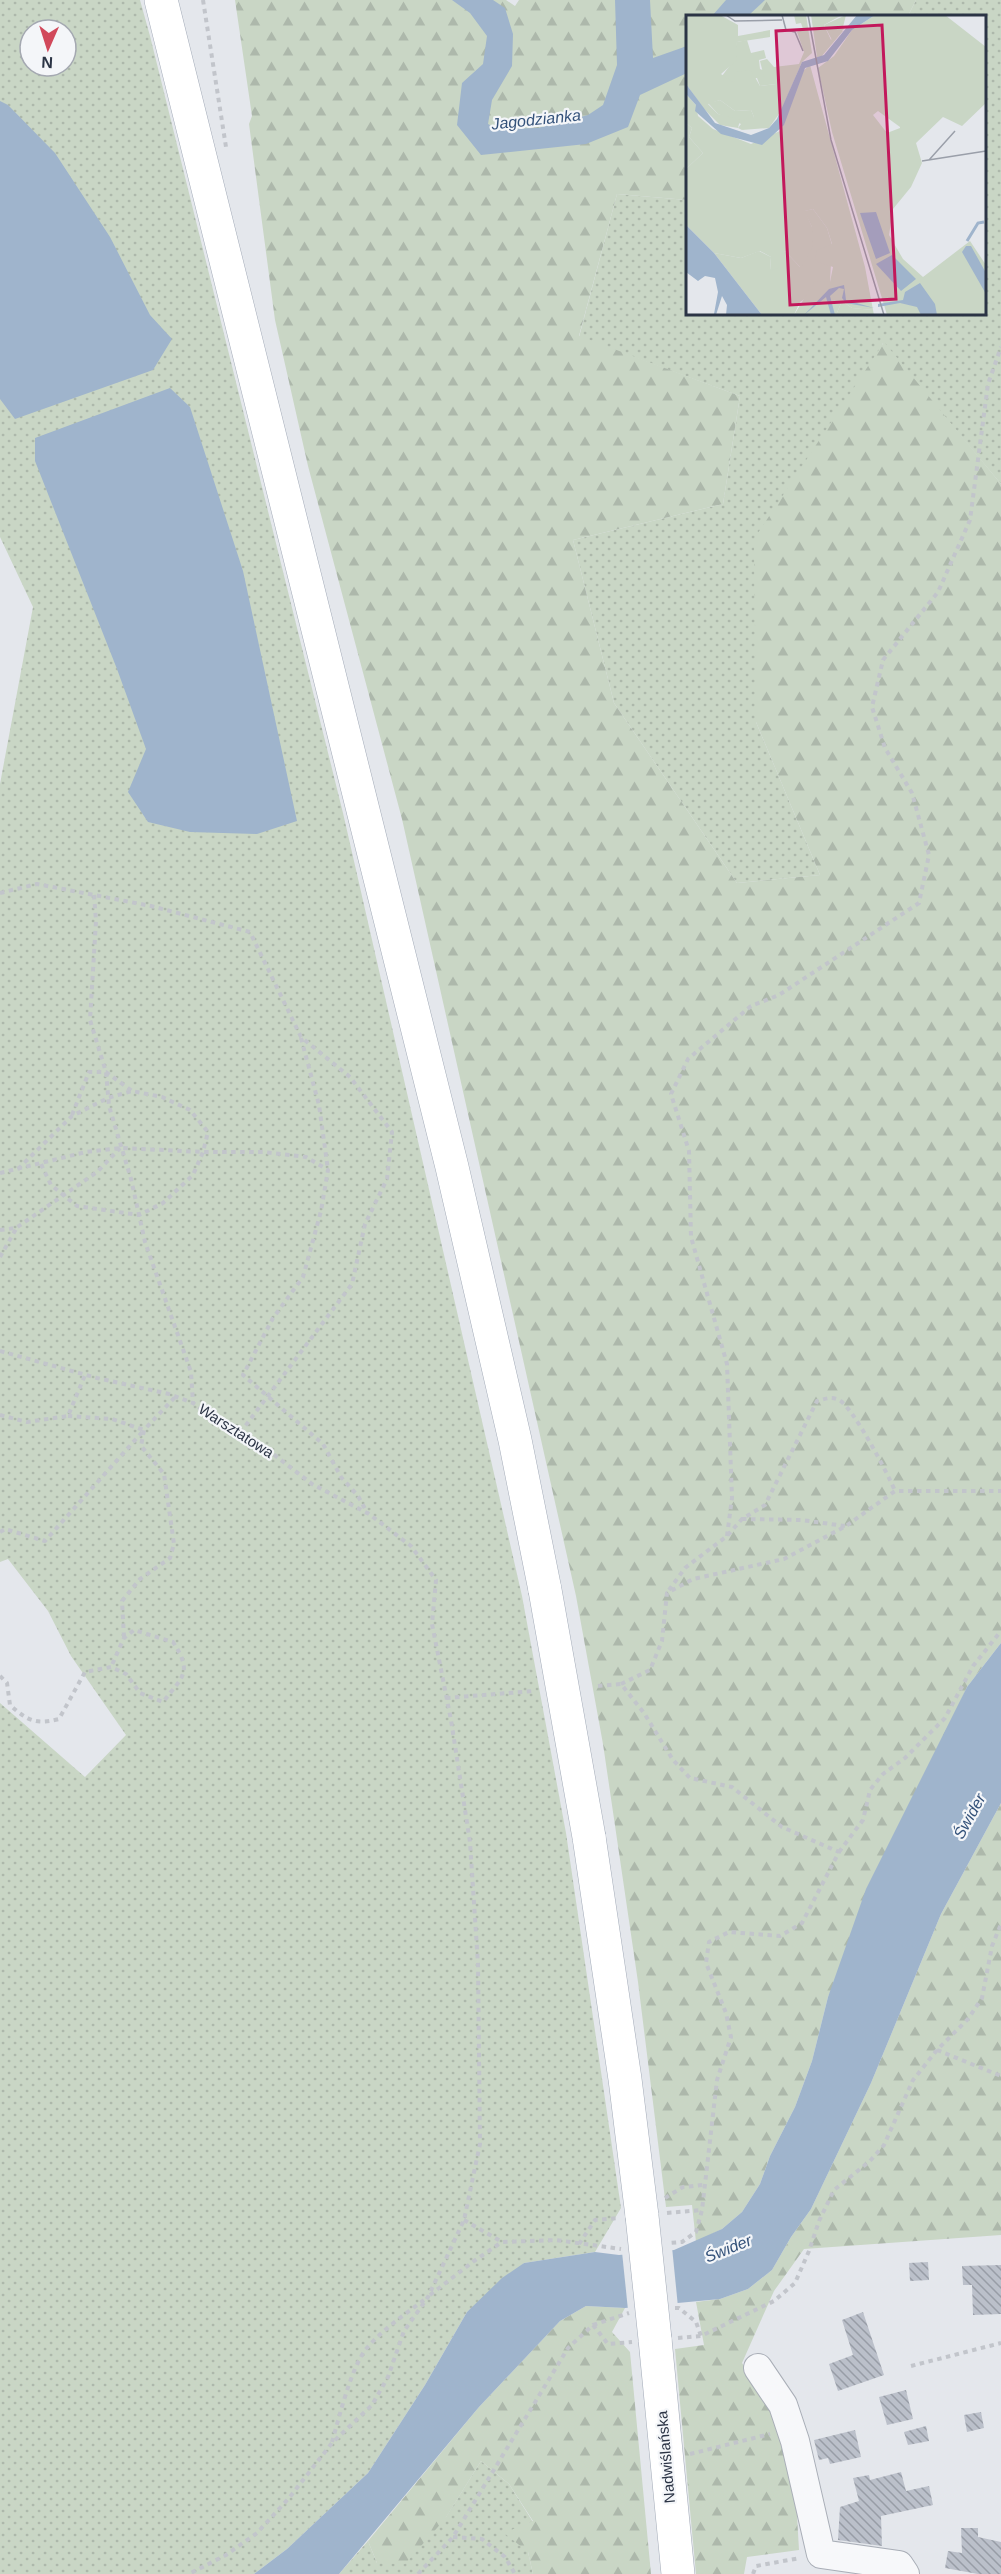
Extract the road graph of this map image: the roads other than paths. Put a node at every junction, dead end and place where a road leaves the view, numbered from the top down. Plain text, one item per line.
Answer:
1 (161, 0) edge
2 (758, 2368) dead end
3 (678, 2574) edge
4 (905, 2574) edge

1 - 3 main road, Nadwiślańska, bridge
2 - 4 lane

